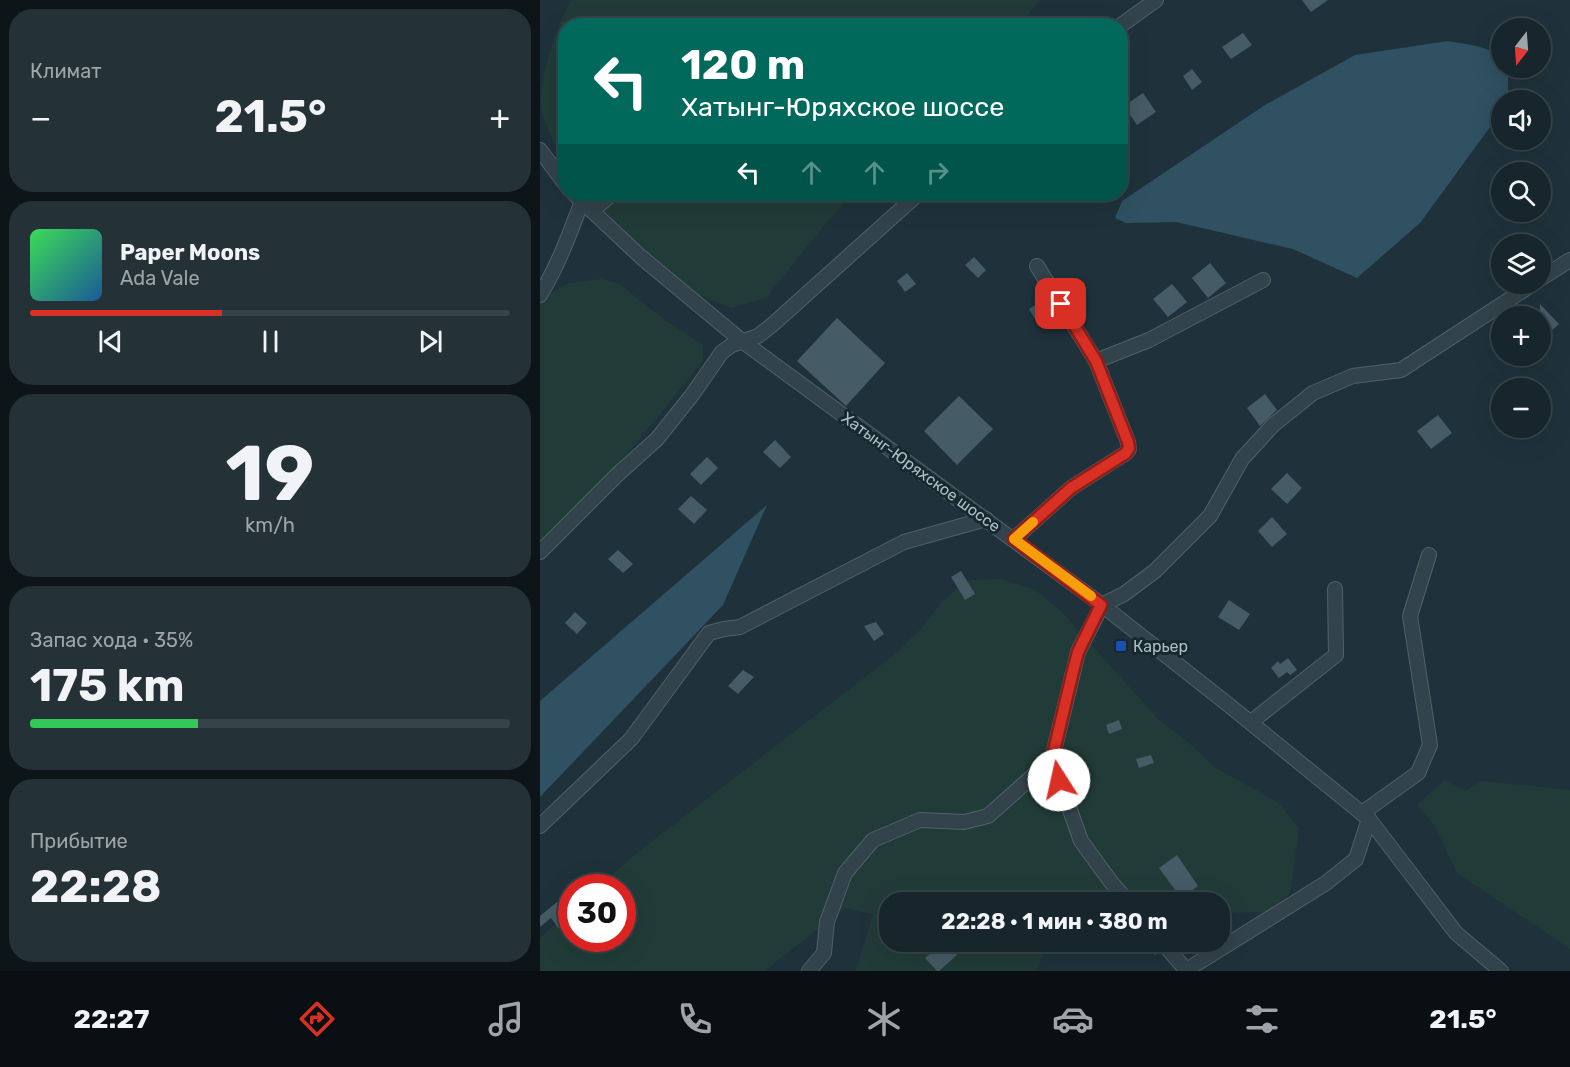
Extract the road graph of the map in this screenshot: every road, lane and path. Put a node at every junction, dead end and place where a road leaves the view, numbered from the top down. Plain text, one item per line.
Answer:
1 (1156, 0) edge
2 (1128, 20) edge
3 (540, 150) edge
4 (558, 174) edge
5 (577, 201) edge
6 (582, 201) edge
7 (604, 201) edge
8 (910, 201) edge
9 (592, 211) junction
10 (1570, 260) edge
11 (1037, 266) dead end
12 (1551, 272) edge
13 (1263, 280) dead end
14 (1518, 294) edge
15 (540, 295) edge
16 (742, 341) junction
17 (1096, 361) junction
18 (986, 519) junction
19 (1014, 539) junction
20 (540, 552) edge
21 (1429, 555) dead end
22 (1335, 589) dead end
23 (1101, 605) junction
24 (1251, 722) junction
25 (1052, 759) junction
26 (1365, 816) junction
27 (540, 826) edge
28 (1120, 892) edge
29 (1171, 952) edge
30 (1186, 970) edge
31 (808, 971) edge
32 (1501, 971) edge

1 - 2 street
3 - 4 street
5 - 15 street
6 - 9 street, Хатынг-Юряхское шоссе
7 - 9 street
8 - 16 street
9 - 16 street, Хатынг-Юряхское шоссе
10 - 12 street
11 - 17 street
13 - 17 street
14 - 23 street
16 - 18 street, Хатынг-Юряхское шоссе
16 - 20 street
17 - 19 street
18 - 19 street, Хатынг-Юряхское шоссе
18 - 27 street
19 - 23 street, Хатынг-Юряхское шоссе
21 - 26 street
22 - 24 street
23 - 24 street, Хатынг-Юряхское шоссе
23 - 25 street
24 - 26 street, Хатынг-Юряхское шоссе
25 - 28 street
25 - 31 street
26 - 30 street
26 - 32 street, Хатынг-Юряхское шоссе
29 - 30 street

